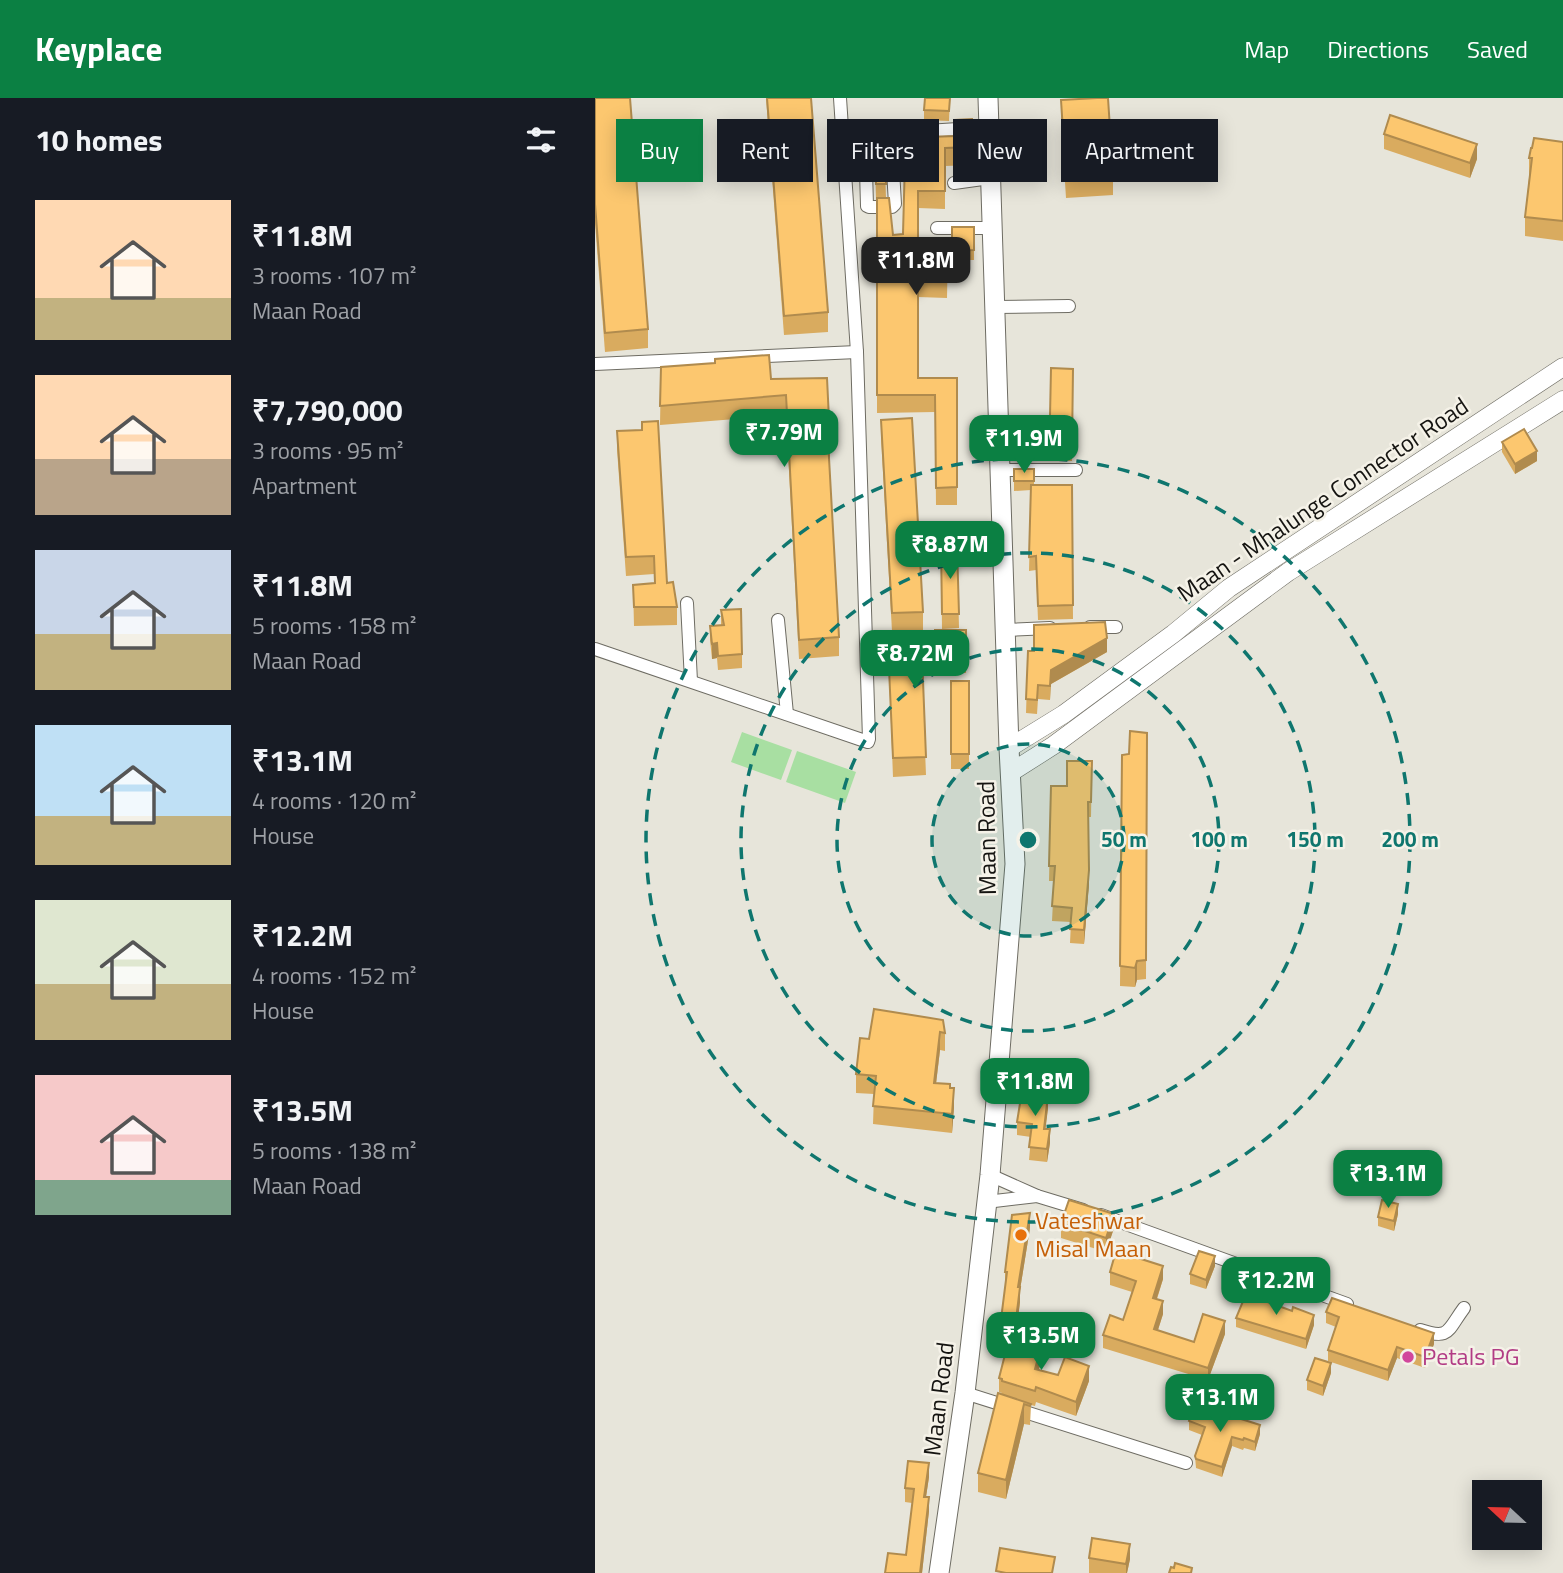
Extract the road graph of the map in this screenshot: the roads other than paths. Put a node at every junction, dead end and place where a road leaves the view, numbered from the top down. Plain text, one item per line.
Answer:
1 (840, 98) edge
2 (988, 98) edge
3 (989, 119) edge
4 (917, 131) joint
5 (961, 182) edge
6 (990, 182) edge
7 (954, 183) dead end
8 (937, 228) dead end
9 (992, 228) junction
10 (1069, 306) dead end
11 (995, 307) junction
12 (857, 352) junction
13 (595, 364) edge
14 (1563, 367) edge
15 (1563, 400) edge
16 (1477, 424) junction
17 (1492, 444) junction
18 (1000, 470) junction
19 (1076, 470) dead end
20 (1357, 502) junction
21 (1367, 523) junction
22 (1248, 575) junction
23 (1259, 593) junction
24 (687, 603) dead end
25 (778, 620) dead end
26 (1116, 627) dead end
27 (1061, 628) edge
28 (1075, 628) edge
29 (1005, 630) junction
30 (595, 649) edge
31 (691, 681) junction
32 (787, 714) junction
33 (1009, 748) junction
34 (1010, 773) junction
35 (990, 1175) junction
36 (1038, 1196) junction
37 (986, 1202) junction
38 (1464, 1308) dead end
39 (1364, 1310) edge
40 (1402, 1323) edge
41 (965, 1392) junction
42 (1186, 1463) dead end
43 (939, 1573) edge

1 - 12 street
2 - 3 main road, Maan Road
4 - 4 street
5 - 7 street
6 - 9 main road, Maan Road
8 - 9 street
9 - 11 main road, Maan Road
10 - 11 street
11 - 18 main road, Maan Road
12 - 13 street
12 - 32 street
14 - 16 main road, Maan - Mhalunge Connector Road
15 - 17 main road, Maan - Mhalunge Connector Road
16 - 17 main road
16 - 20 main road, Maan - Mhalunge Connector Road
17 - 21 main road, Maan - Mhalunge Connector Road
18 - 19 street
18 - 29 main road, Maan Road
20 - 21 main road
20 - 22 main road, Maan - Mhalunge Connector Road
21 - 23 main road, Maan - Mhalunge Connector Road
22 - 23 main road
22 - 33 main road, Maan - Mhalunge Connector Road
23 - 34 main road, Maan - Mhalunge Connector Road
24 - 31 street
25 - 32 street
26 - 28 street
27 - 29 street
29 - 33 main road, Maan Road
30 - 31 street
31 - 32 street
33 - 34 main road, Maan Road
34 - 35 main road, Maan Road
35 - 36 street
35 - 37 main road, Maan Road
36 - 37 street
36 - 39 street
37 - 41 main road, Maan Road
38 - 40 street
41 - 42 street
41 - 43 main road, Maan Road

